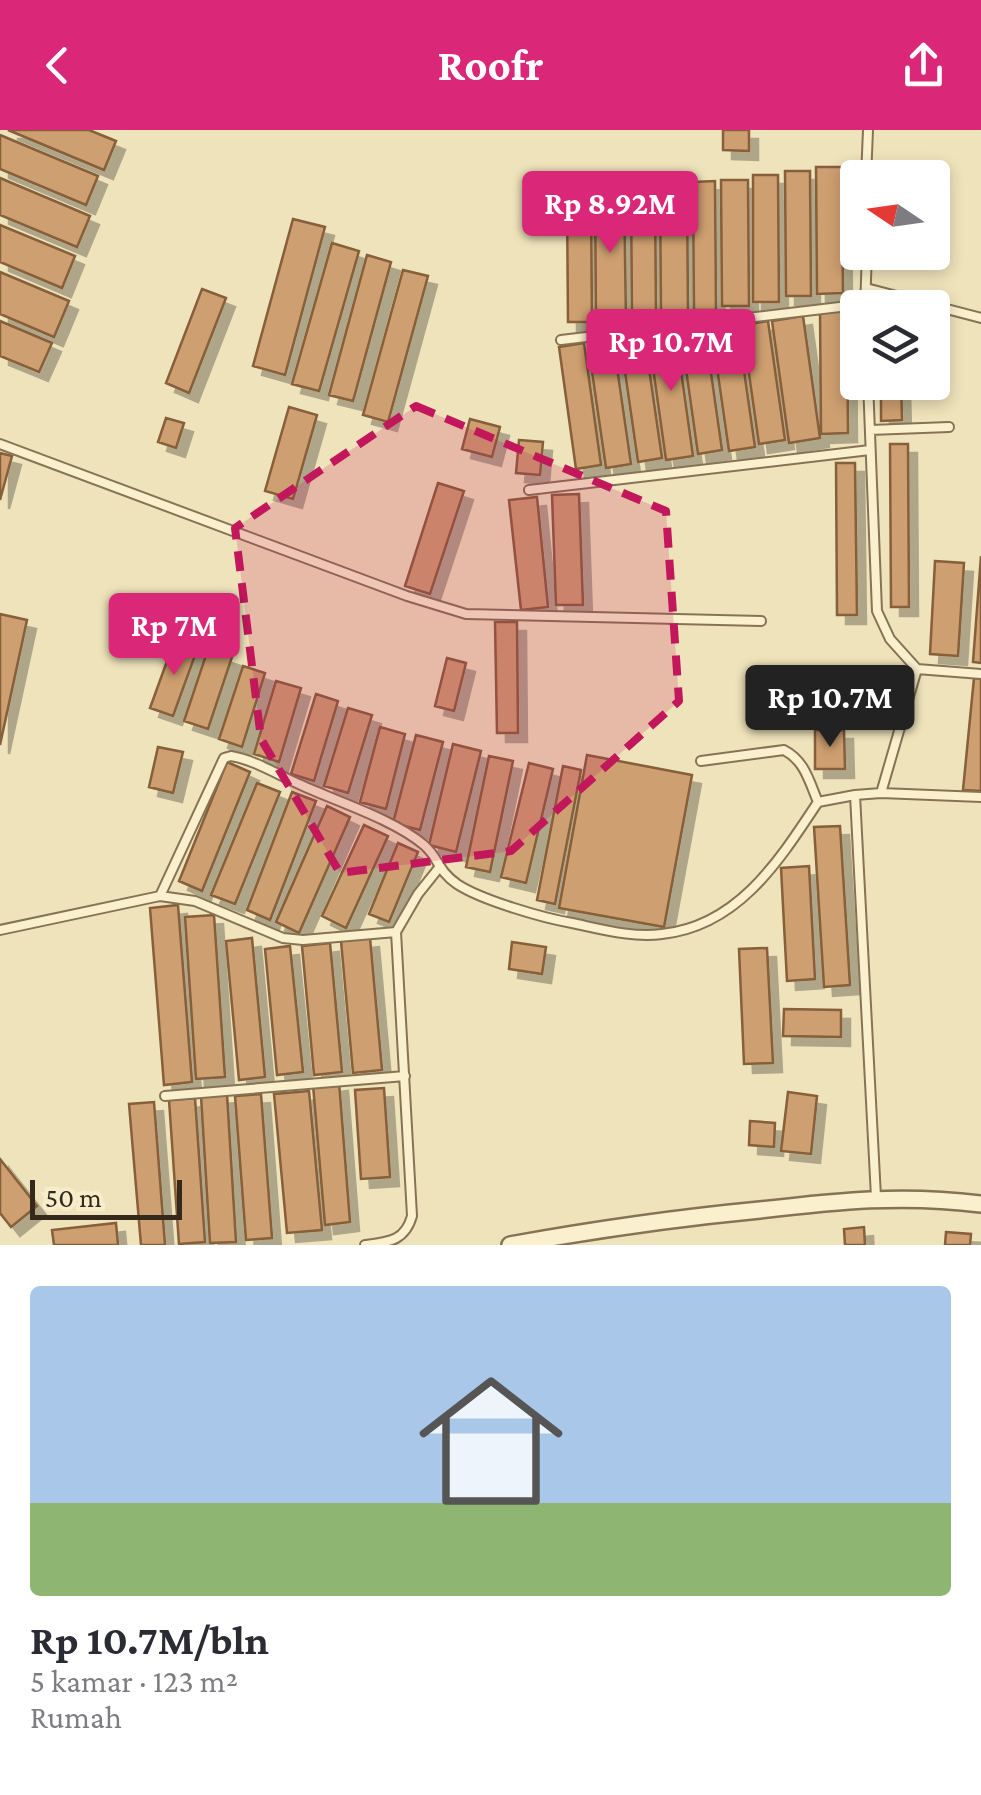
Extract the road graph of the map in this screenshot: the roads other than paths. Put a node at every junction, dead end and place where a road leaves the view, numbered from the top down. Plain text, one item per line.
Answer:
1 (868, 130) edge
2 (867, 160) edge
3 (866, 270) edge
4 (866, 288) joint
5 (840, 309) edge
6 (981, 318) edge
7 (561, 340) dead end
8 (869, 400) edge
9 (949, 427) dead end
10 (870, 430) junction
11 (0, 444) edge
12 (870, 450) junction
13 (529, 490) dead end
14 (761, 621) dead end
15 (917, 669) junction
16 (981, 674) edge
17 (701, 761) dead end
18 (880, 792) junction
19 (854, 795) junction
20 (981, 797) edge
21 (818, 802) junction
22 (438, 869) junction
23 (160, 896) junction
24 (0, 930) edge
25 (396, 932) junction
26 (405, 1076) junction
27 (164, 1096) dead end
28 (876, 1198) junction
29 (981, 1204) edge
30 (366, 1245) edge
31 (510, 1245) edge

1 - 2 lane
3 - 4 lane
4 - 6 lane
5 - 7 lane
8 - 10 lane
9 - 10 lane
10 - 12 lane
11 - 14 lane
12 - 13 lane
12 - 15 lane
15 - 16 lane
15 - 18 lane
17 - 21 lane
18 - 19 lane
18 - 20 lane
19 - 21 lane
19 - 28 lane
21 - 22 lane
22 - 23 lane
22 - 25 lane
23 - 24 lane
23 - 25 lane
25 - 26 lane
26 - 27 lane
26 - 30 lane
28 - 29 street
28 - 31 street

